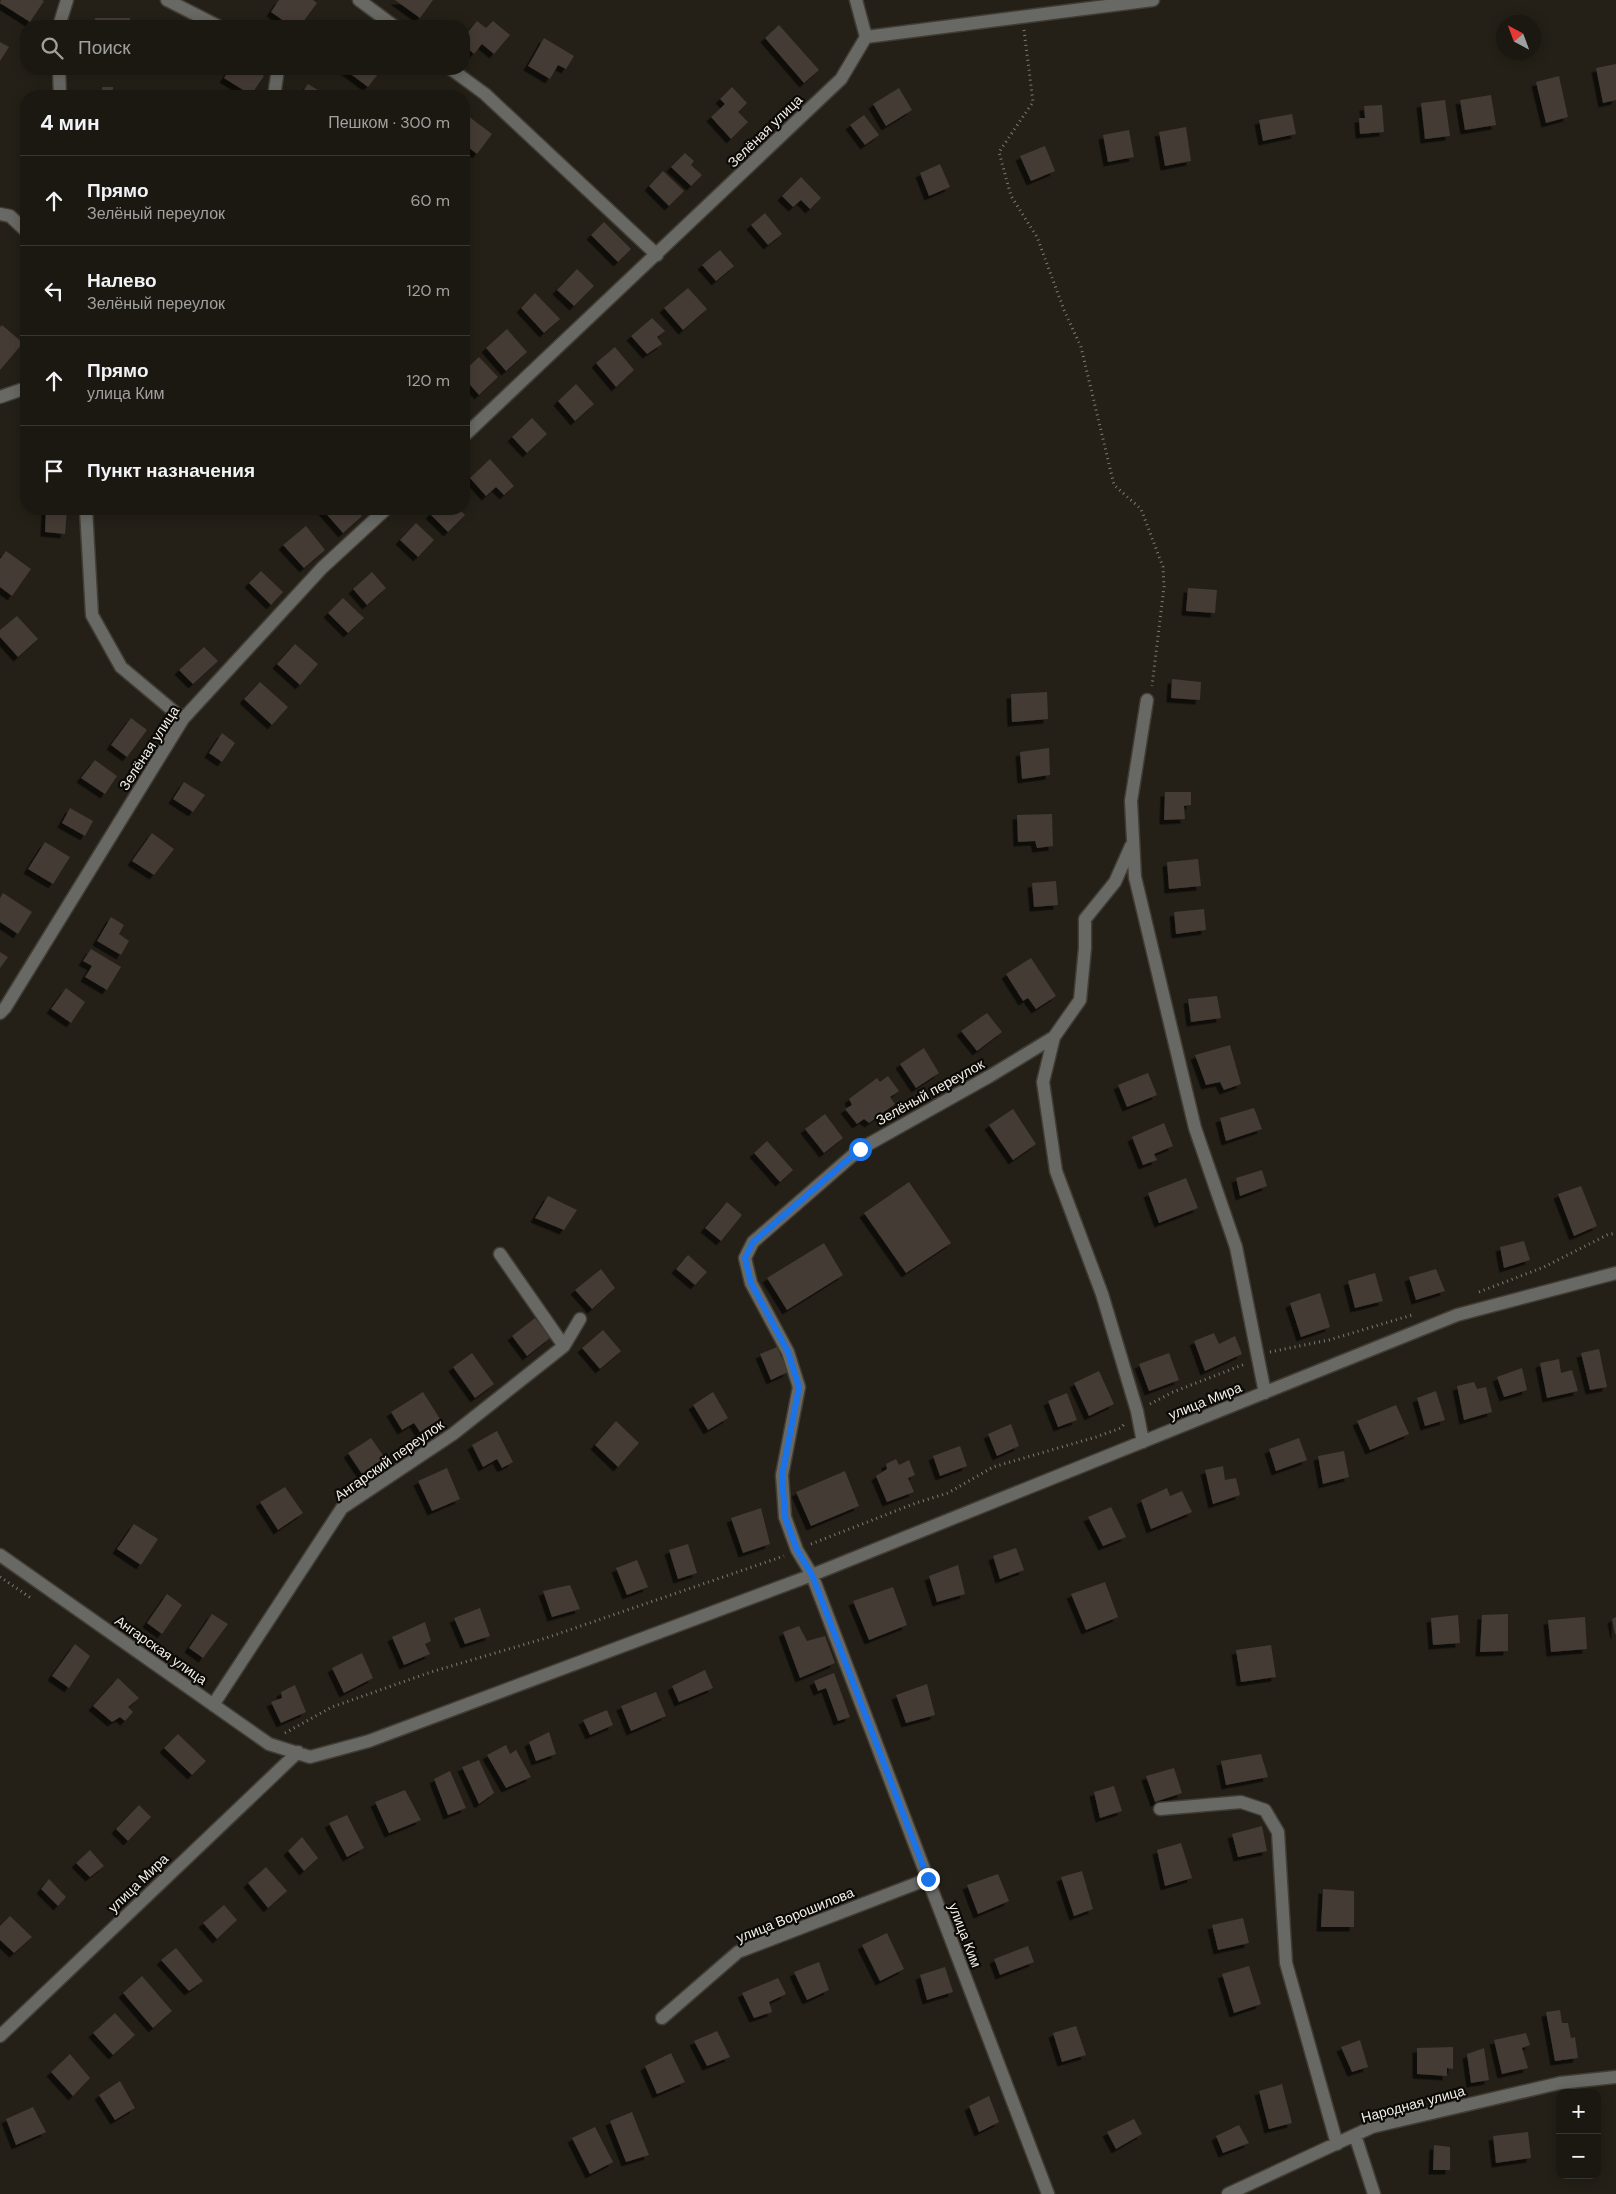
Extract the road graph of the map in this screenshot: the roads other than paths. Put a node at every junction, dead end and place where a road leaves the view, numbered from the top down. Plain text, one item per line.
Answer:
1 (67, 0) edge
2 (167, 0) edge
3 (360, 0) edge
4 (856, 0) edge
5 (1154, 0) edge
6 (60, 20) edge
7 (206, 20) edge
8 (386, 20) edge
9 (866, 37) junction
10 (59, 75) edge
11 (277, 75) edge
12 (459, 75) edge
13 (60, 90) edge
14 (275, 90) edge
15 (0, 214) edge
16 (20, 225) edge
17 (657, 255) junction
18 (20, 390) edge
19 (0, 398) edge
20 (470, 430) edge
21 (86, 515) edge
22 (379, 515) edge
23 (1147, 700) road end
24 (183, 719) junction
25 (1133, 843) junction
26 (0, 1013) edge
27 (1054, 1037) junction
28 (500, 1254) dead end
29 (1616, 1273) edge
30 (580, 1319) dead end
31 (564, 1346) junction
32 (1266, 1393) junction
33 (1143, 1442) junction
34 (0, 1555) edge
35 (812, 1575) junction
36 (213, 1705) junction
37 (298, 1752) junction
38 (310, 1757) joint
39 (1160, 1809) dead end
40 (928, 1879) junction
41 (662, 2018) dead end
42 (0, 2036) edge
43 (1616, 2077) edge
44 (1355, 2135) junction
45 (1337, 2144) junction
46 (1048, 2194) edge
47 (1228, 2194) edge
48 (1374, 2194) edge

1 - 6 street
2 - 7 street
3 - 8 street
4 - 9 street
5 - 9 street
9 - 17 street, Зелёная улица
10 - 13 street
11 - 14 street
12 - 17 street
15 - 16 street
17 - 20 street, Зелёная улица
18 - 19 street
21 - 24 street
22 - 24 street, Зелёная улица
23 - 25 street, Зелёный переулок
24 - 26 street, Зелёная улица
25 - 27 street, Зелёный переулок
25 - 32 street, Зелёный переулок
27 - 33 street, Зелёный переулок
27 - 35 street, Зелёный переулок
28 - 31 street
29 - 32 street, улица Мира
30 - 31 street, Ангарский переулок
31 - 36 street, Ангарский переулок
32 - 33 street, улица Мира
33 - 35 street, улица Мира
34 - 36 street, Ангарская улица
35 - 38 street, улица Мира
35 - 40 street, улица Ким
36 - 37 street, Ангарская улица
37 - 38 street, Ангарская улица
37 - 42 street, улица Мира
39 - 45 street
40 - 41 street, улица Ворошилова
40 - 46 street, улица Ким
43 - 44 street, Народная улица
44 - 45 street, Народная улица
44 - 48 street
45 - 47 street, Народная улица

